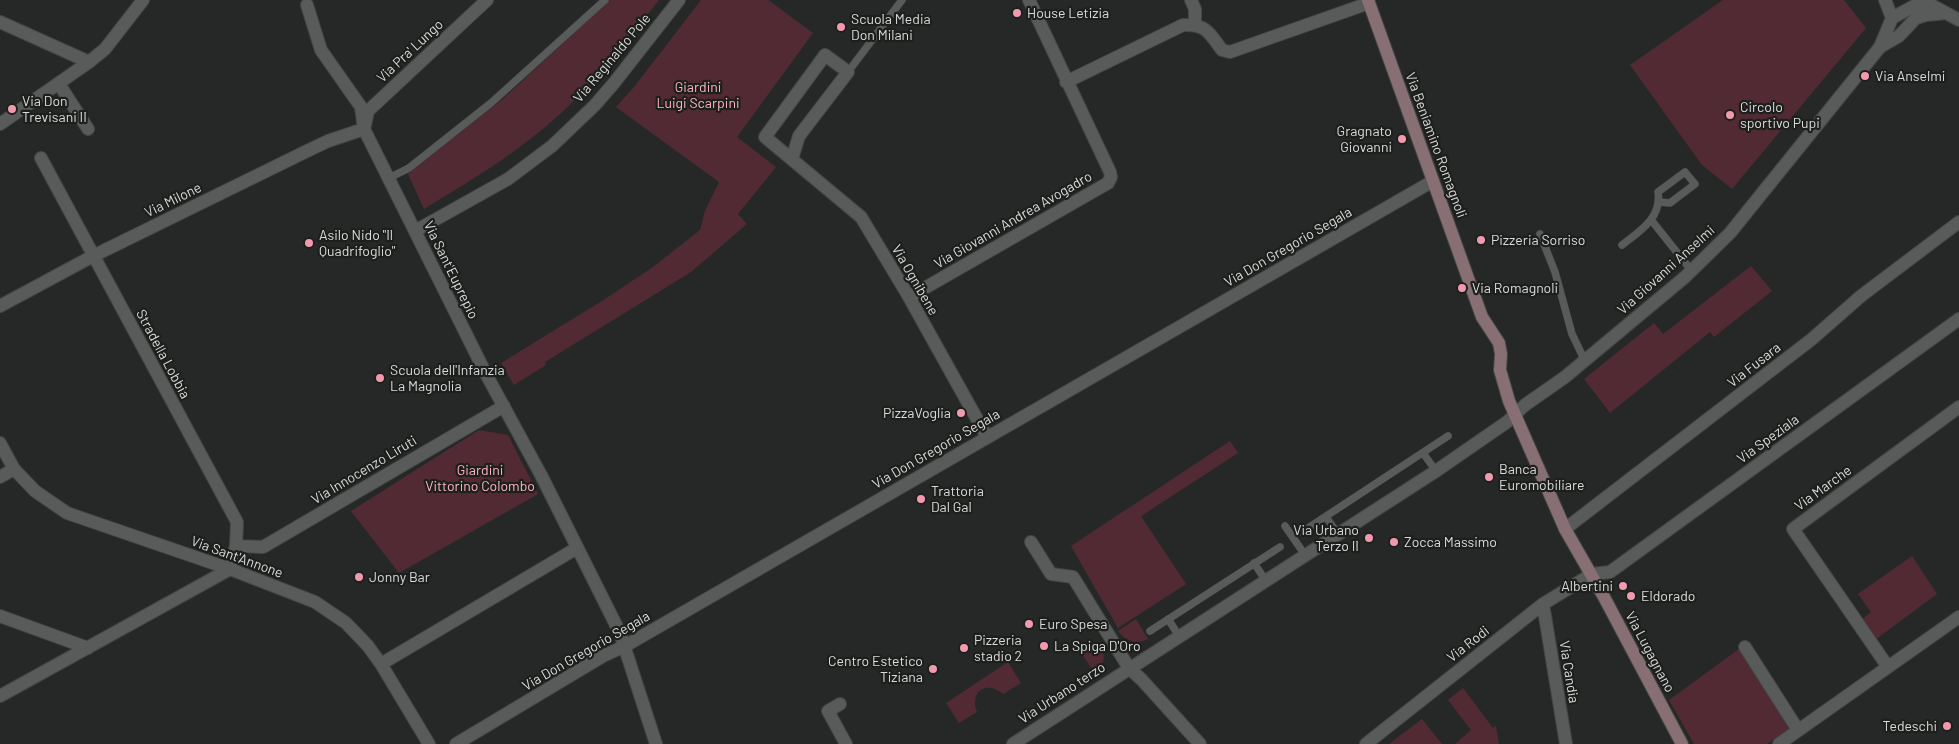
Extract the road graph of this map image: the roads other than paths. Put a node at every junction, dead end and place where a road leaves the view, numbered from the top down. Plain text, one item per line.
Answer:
1 (143, 0) edge
2 (487, 0) edge
3 (605, 0) edge
4 (679, 0) edge
5 (902, 0) edge
6 (1029, 0) edge
7 (1191, 0) edge
8 (1885, 0) edge
9 (1369, 2) edge
10 (1925, 2) edge
11 (307, 5) dead end
12 (1946, 13) junction
13 (1892, 18) junction
14 (1959, 20) edge
15 (0, 22) edge
16 (1195, 24) junction
17 (1880, 48) junction
18 (89, 62) junction
19 (848, 72) junction
20 (1066, 82) junction
21 (59, 84) junction
22 (0, 124) edge
23 (88, 129) dead end
24 (364, 130) junction
25 (41, 158) dead end
26 (792, 159) junction
27 (389, 178) junction
28 (1432, 181) junction
29 (1660, 202) junction
30 (1652, 221) junction
31 (1958, 224) edge
32 (415, 231) junction
33 (1540, 234) dead end
34 (1622, 245) dead end
35 (93, 256) junction
36 (1691, 270) junction
37 (909, 297) junction
38 (0, 306) edge
39 (1959, 320) edge
40 (1585, 361) junction
41 (504, 406) junction
42 (1959, 407) edge
43 (1516, 413) junction
44 (1448, 436) dead end
45 (987, 437) junction
46 (0, 443) edge
47 (1423, 452) junction
48 (14, 470) junction
49 (1436, 471) junction
50 (0, 477) edge
51 (1326, 517) junction
52 (1285, 526) dead end
53 (1565, 529) junction
54 (1302, 532) dead end
55 (1338, 534) junction
56 (1031, 542) dead end
57 (236, 546) junction
58 (1280, 547) dead end
59 (577, 548) junction
60 (1305, 556) junction
61 (1254, 563) junction
62 (230, 569) junction
63 (1592, 574) junction
64 (1266, 581) junction
65 (1542, 604) junction
66 (0, 616) edge
67 (1959, 617) edge
68 (1168, 619) junction
69 (1150, 631) dead end
70 (1179, 636) junction
71 (625, 646) junction
72 (1745, 647) dead end
73 (88, 648) junction
74 (381, 664) junction
75 (1888, 667) junction
76 (1129, 668) junction
77 (0, 696) edge
78 (840, 704) dead end
79 (1798, 730) junction
80 (429, 744) edge
81 (456, 744) edge
82 (656, 744) edge
83 (846, 744) edge
84 (1013, 744) edge
85 (1200, 744) edge
86 (1366, 744) edge
87 (1566, 744) edge
88 (1682, 744) edge
89 (1779, 744) edge

1 - 18 street
2 - 24 street, Via Pra' Lungo
3 - 27 lane
4 - 32 street, Via Reginaldo Pole
5 - 19 lane
6 - 20 street
7 - 16 street
8 - 13 street
9 - 16 street
9 - 28 main road, Via Beniamino Romagnoli
10 - 12 street
10 - 13 street
11 - 24 street, Via Sant'Euprepio
12 - 14 street
12 - 17 street, Via Giovanni Anselmi
13 - 17 street
15 - 18 street
16 - 20 street
17 - 36 street, Via Giovanni Anselmi
18 - 21 street
19 - 26 street
19 - 26 street, Via Ognibene
20 - 37 street, Via Giovanni Andrea Avogadro
21 - 22 street
21 - 23 street
24 - 27 street, Via Sant'Euprepio
24 - 35 street, Via Milone
25 - 35 street, Stradella Lobbia
26 - 37 street, Via Ognibene
27 - 32 street, Via Sant'Euprepio
28 - 43 main road, Via Beniamino Romagnoli
28 - 45 street, Via Don Gregorio Segala
29 - 29 lane
29 - 30 lane
30 - 34 lane
30 - 36 lane
31 - 53 street, Via Fusara
32 - 41 street, Via Sant'Euprepio
33 - 40 lane
35 - 38 street, Via Milone
35 - 57 street, Stradella Lobbia
36 - 40 street, Via Giovanni Anselmi
37 - 45 street, Via Ognibene
39 - 63 street, Via Speziala
40 - 43 street, Via Giovanni Anselmi
41 - 57 street, Via Innocenzo Liruti
41 - 59 street, Via Sant'Euprepio
42 - 75 street, Via Marche
43 - 49 street, Via Urbano terzo
43 - 53 main road, Via Beniamino Romagnoli
44 - 47 lane
45 - 71 street, Via Don Gregorio Segala
46 - 48 street, Via Sant'Annone
47 - 49 lane
47 - 51 lane
48 - 50 street
48 - 62 street, Via Sant'Annone
49 - 55 street, Via Urbano terzo
51 - 54 lane
51 - 55 lane
52 - 60 lane
53 - 63 main road, Via Beniamino Romagnoli
55 - 60 street, Via Urbano terzo
56 - 76 street, Via Urbano terzo
57 - 62 street, Stradella Lobbia
58 - 61 lane
59 - 71 street, Via Sant'Euprepio
59 - 74 street
60 - 64 street, Via Urbano terzo
61 - 64 lane
61 - 68 lane
62 - 73 street
62 - 74 street, Via Sant'Annone
63 - 65 street, Via Rodi
63 - 88 main road, Via Lugagnano
64 - 70 street, Via Urbano terzo
65 - 86 street, Via Rodi
65 - 87 street, Via Candia
66 - 73 street
67 - 75 street
68 - 69 lane
68 - 70 lane
70 - 76 street, Via Urbano terzo
71 - 81 street, Via Don Gregorio Segala
71 - 82 street, Via Sant'Euprepio
72 - 79 street
73 - 77 street
74 - 80 street, Via Sant'Annone
75 - 79 street
76 - 84 street, Via Urbano terzo
76 - 85 street, Via Urbano terzo
78 - 83 street
79 - 89 street

